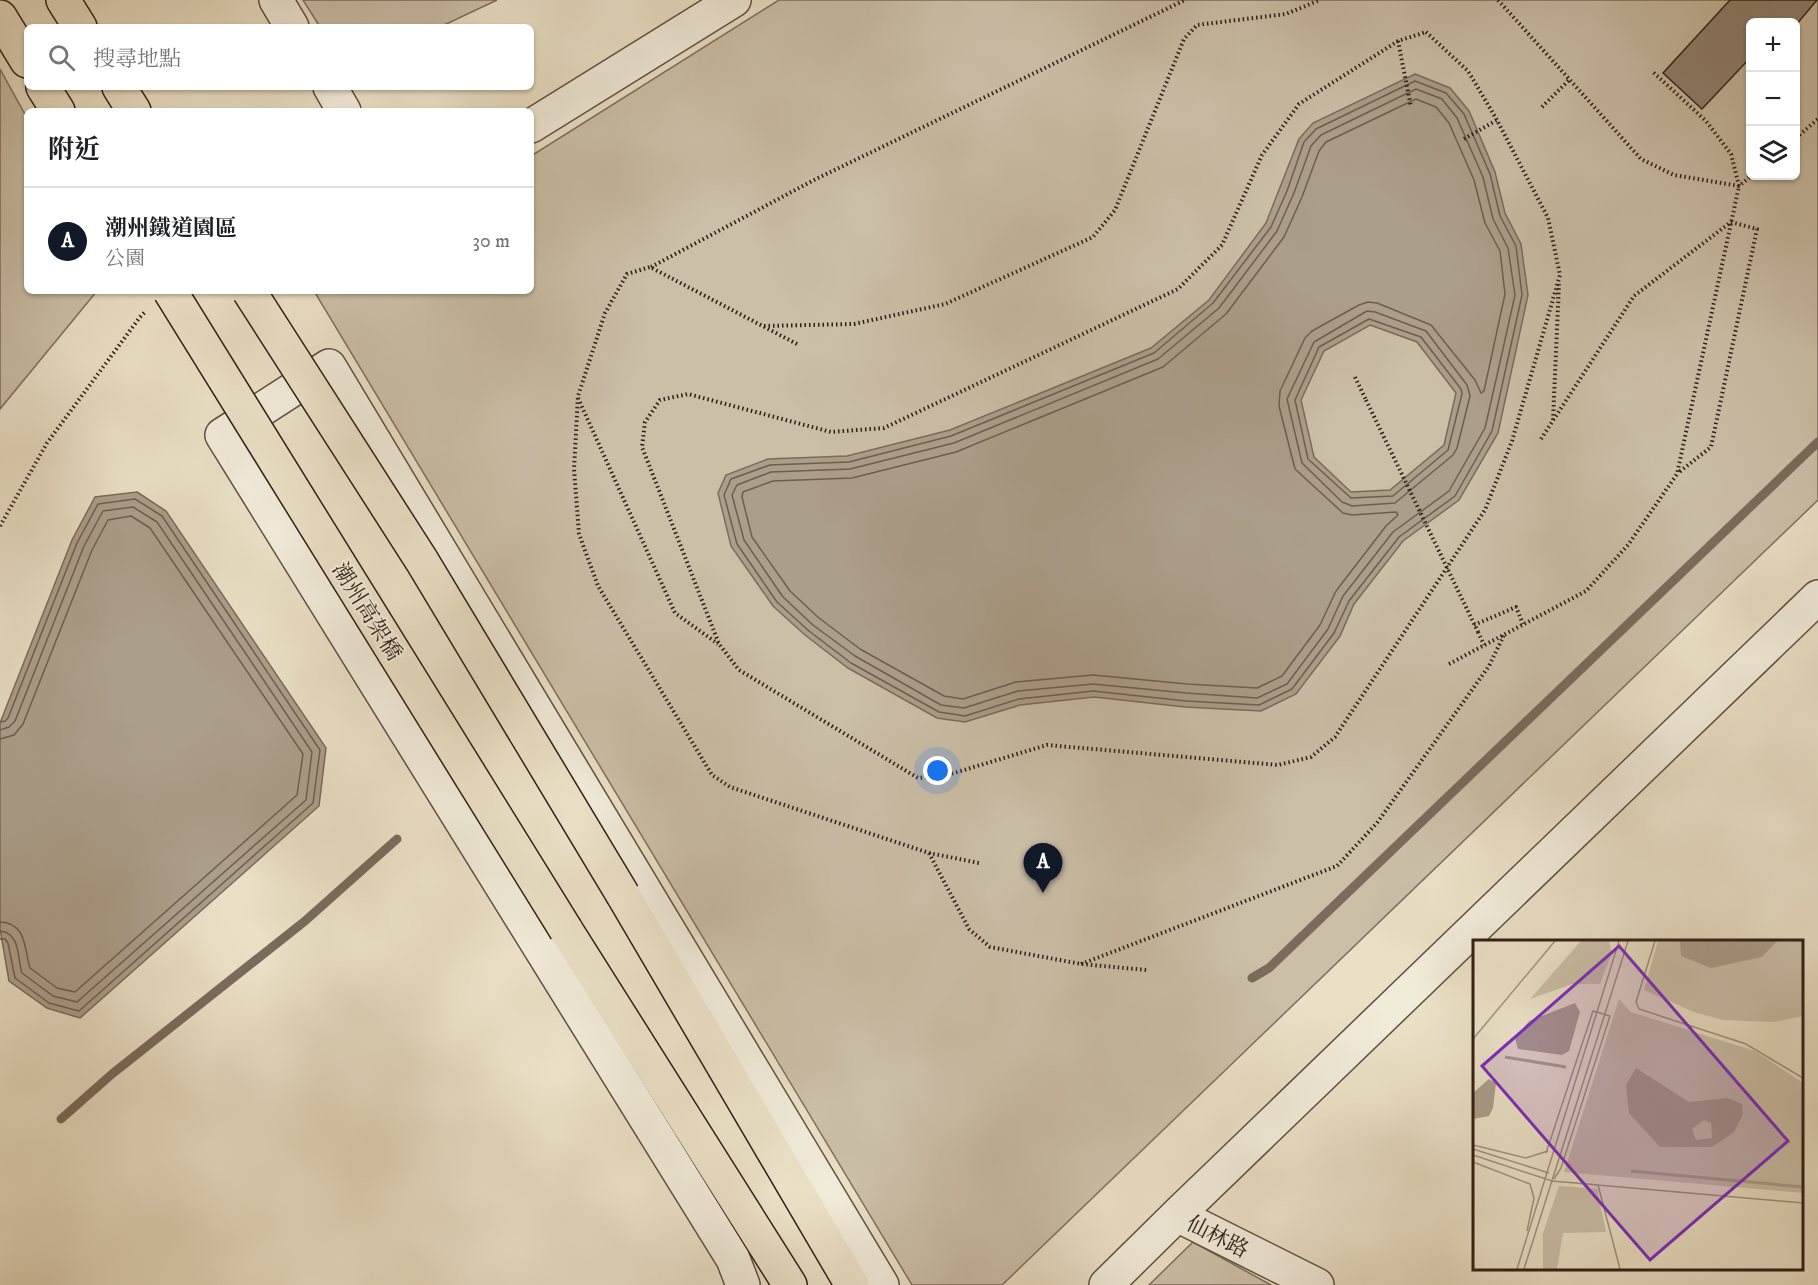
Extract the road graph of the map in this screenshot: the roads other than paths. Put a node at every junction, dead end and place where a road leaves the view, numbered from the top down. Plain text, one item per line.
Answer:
1 (63, 0) edge
2 (276, 0) edge
3 (734, 0) edge
4 (0, 17) edge
5 (78, 24) edge
6 (290, 24) edge
7 (24, 56) edge
8 (45, 90) edge
9 (121, 90) edge
10 (332, 90) edge
11 (56, 108) edge
12 (132, 108) edge
13 (342, 108) edge
14 (534, 124) edge
15 (251, 294) edge
16 (159, 301) edge
17 (1818, 597) edge
18 (1177, 1215) junction
19 (768, 1248) junction
20 (743, 1285) edge
21 (763, 1285) edge
22 (790, 1285) edge
23 (852, 1285) edge
24 (882, 1285) edge
25 (1106, 1285) edge
26 (1317, 1285) edge

1 - 5 main road
2 - 6 street
3 - 14 street
4 - 7 main road
8 - 11 main road
9 - 12 main road
10 - 13 street
15 - 23 main road, bridge
16 - 19 main road, 潮州高架橋, bridge
17 - 18 street
18 - 25 street, 仙林路
18 - 26 street, 仙林路
19 - 21 street
19 - 22 main road, 潮州高架橋
20 - 24 street

